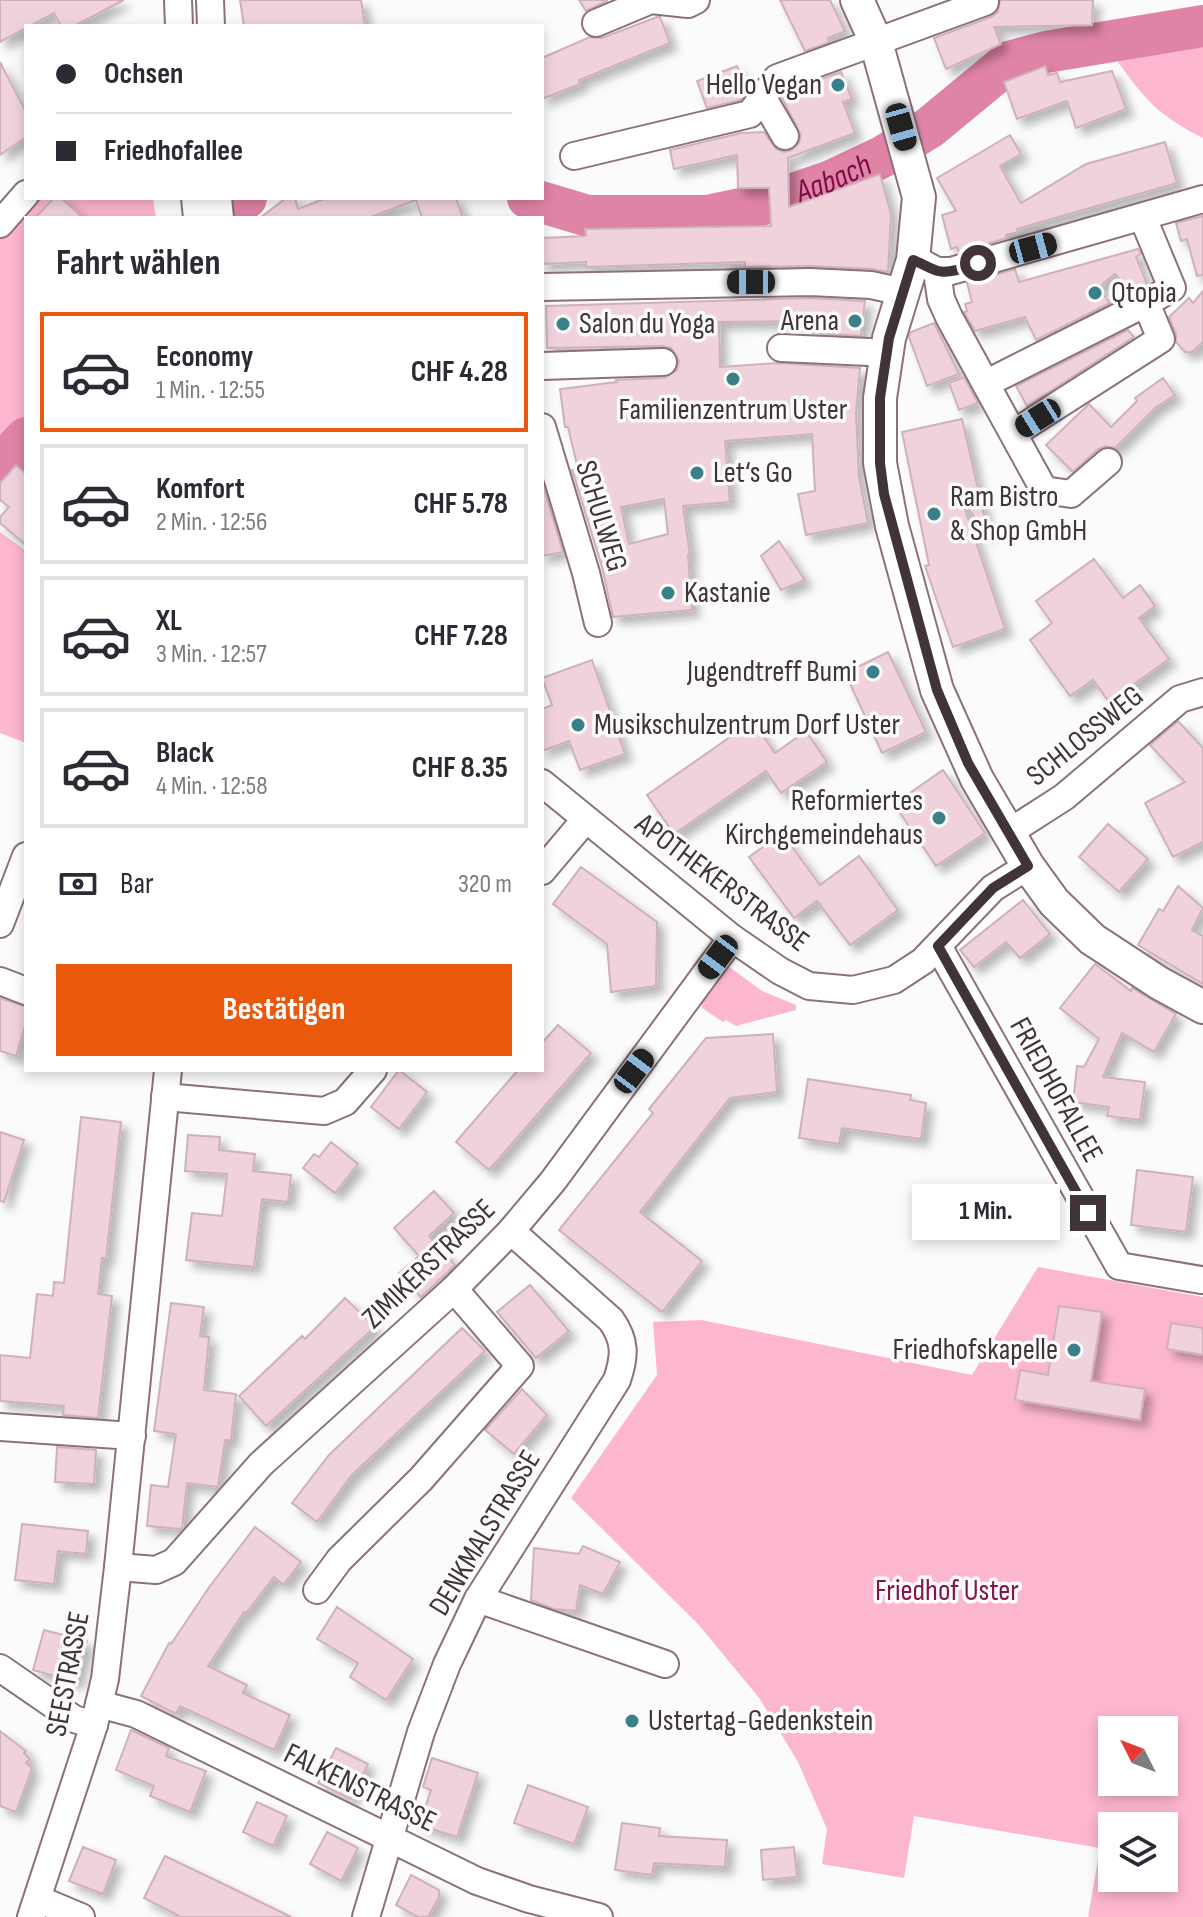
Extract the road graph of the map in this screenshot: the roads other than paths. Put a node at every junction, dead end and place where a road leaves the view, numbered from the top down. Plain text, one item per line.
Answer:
1 (178, 0) edge
2 (210, 0) edge
3 (696, 0) edge
4 (857, 0) edge
5 (985, 2) edge
6 (596, 23) dead end
7 (179, 24) edge
8 (211, 24) edge
9 (876, 42) junction
10 (763, 98) junction
11 (785, 136) dead end
12 (574, 156) dead end
13 (24, 196) edge
14 (1203, 199) edge
15 (201, 204) edge
16 (217, 216) edge
17 (1143, 218) junction
18 (0, 224) edge
19 (925, 266) junction
20 (544, 287) edge
21 (903, 292) junction
22 (1146, 303) junction
23 (781, 348) dead end
24 (869, 352) dead end
25 (663, 362) dead end
26 (544, 366) edge
27 (987, 383) junction
28 (1014, 433) junction
29 (544, 434) edge
30 (1108, 462) dead end
31 (598, 623) dead end
32 (1203, 692) edge
33 (544, 785) edge
34 (585, 820) junction
35 (1008, 833) junction
36 (24, 861) edge
37 (1028, 866) junction
38 (544, 869) edge
39 (0, 924) edge
40 (732, 938) junction
41 (938, 946) junction
42 (0, 981) edge
43 (24, 990) edge
44 (1203, 1007) edge
45 (168, 1072) edge
46 (371, 1072) edge
47 (165, 1097) junction
48 (511, 1231) junction
49 (1201, 1280) edge
50 (454, 1289) junction
51 (0, 1427) edge
52 (132, 1436) junction
53 (118, 1567) junction
54 (317, 1590) dead end
55 (478, 1599) junction
56 (665, 1664) dead end
57 (0, 1668) edge
58 (96, 1714) junction
59 (390, 1838) junction
60 (34, 1908) edge
61 (81, 1917) edge
62 (366, 1917) edge
63 (599, 1917) edge

1 - 7 street
2 - 8 street
3 - 6 street
4 - 9 main road
5 - 9 street
9 - 10 street
9 - 19 main road
10 - 11 street
10 - 12 street
13 - 18 street
14 - 17 street
15 - 16 street
17 - 19 street
17 - 22 street
19 - 21 main road
19 - 27 street
20 - 21 street
21 - 35 main road
22 - 27 street
22 - 28 street
23 - 24 street
25 - 26 street
27 - 28 street
28 - 30 street
29 - 31 street, SCHULWEG
32 - 35 street, SCHLOSSWEG
33 - 34 street, APOTHEKERSTRASSE
34 - 38 street
34 - 40 street, APOTHEKERSTRASSE
35 - 37 main road
36 - 39 street
37 - 41 street, APOTHEKERSTRASSE
37 - 44 main road
40 - 41 street, APOTHEKERSTRASSE
40 - 48 street, ZIMIKERSTRASSE
41 - 49 street, FRIEDHOFALLEE
42 - 43 street
45 - 47 street, SEESTRASSE
46 - 47 street
47 - 52 street, SEESTRASSE
48 - 50 street, ZIMIKERSTRASSE
48 - 55 street, DENKMALSTRASSE
50 - 53 street, ZIMIKERSTRASSE
50 - 54 street
51 - 52 street
52 - 53 street, SEESTRASSE
53 - 58 street, SEESTRASSE
55 - 56 street
55 - 59 street, DENKMALSTRASSE
57 - 58 street, FALKENSTRASSE
58 - 59 street, FALKENSTRASSE
58 - 60 street, SEESTRASSE
59 - 62 street, DENKMALSTRASSE
59 - 63 street, FALKENSTRASSE
60 - 61 street

